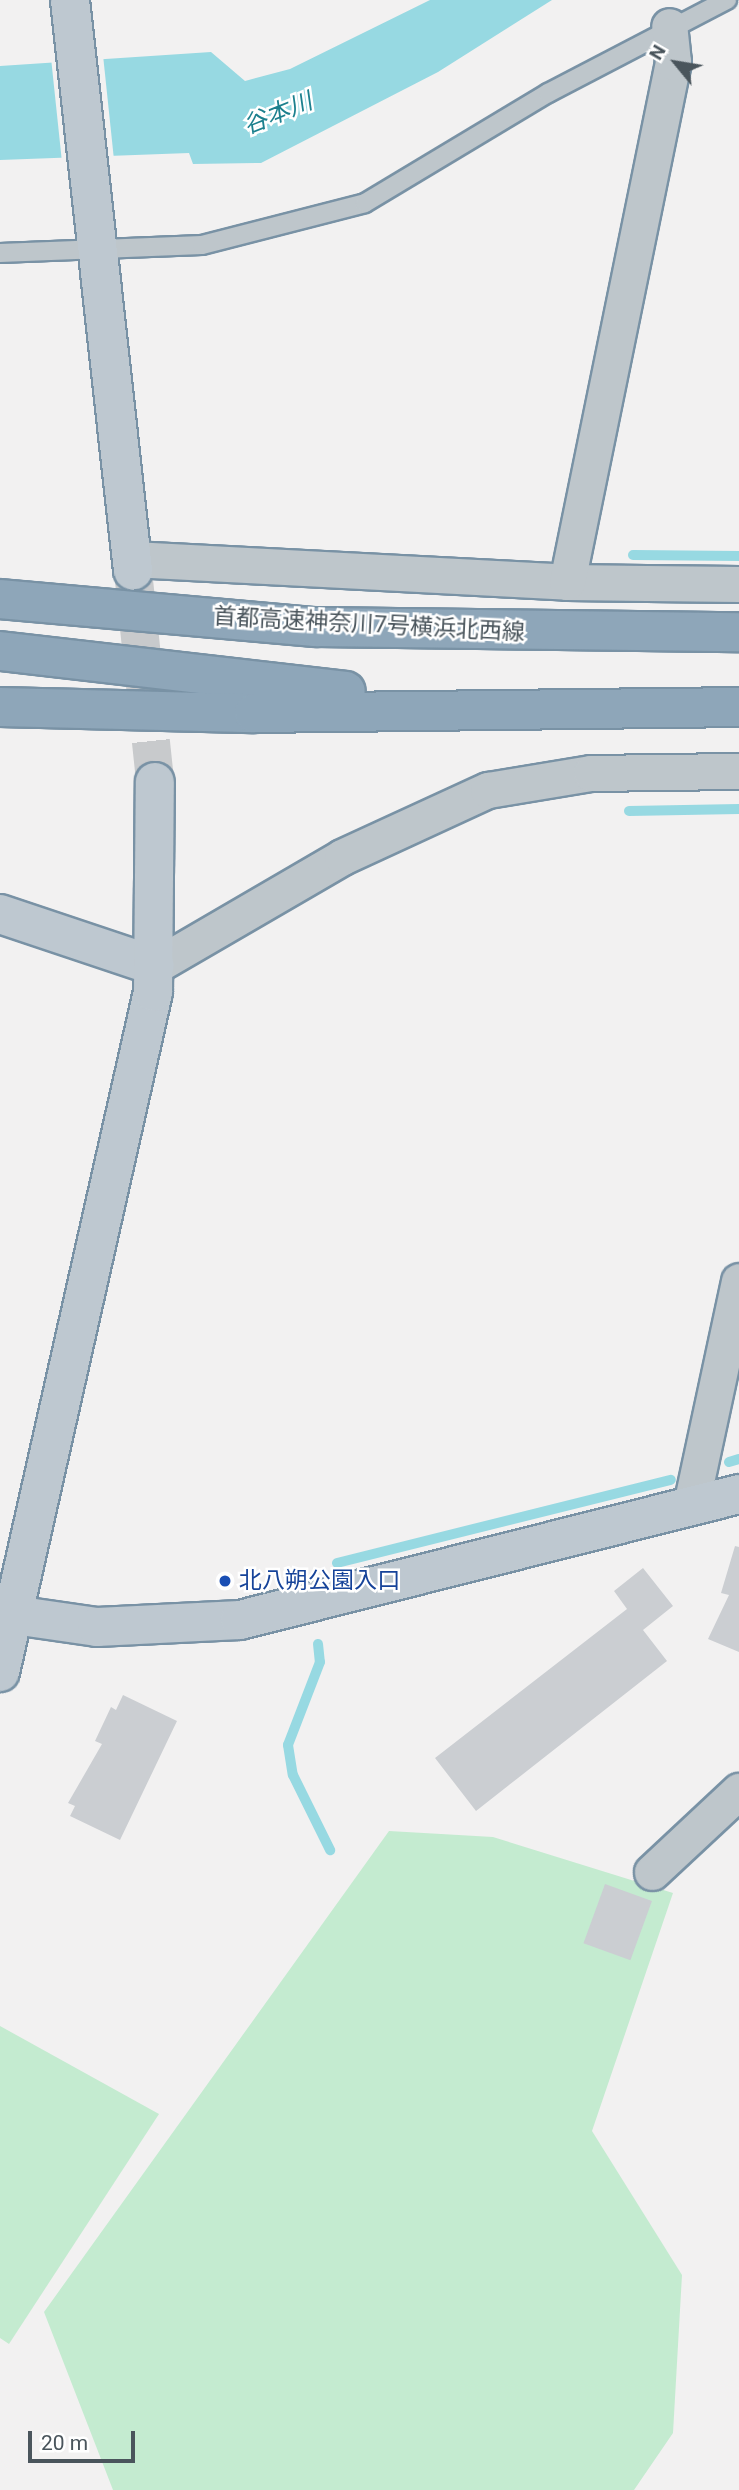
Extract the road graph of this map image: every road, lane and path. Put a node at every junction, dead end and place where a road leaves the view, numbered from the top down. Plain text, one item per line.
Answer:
1 (70, 0) edge
2 (727, 0) edge
3 (669, 26) junction
4 (98, 244) junction
5 (0, 253) edge
6 (132, 565) joint
7 (567, 582) junction
8 (739, 584) edge
9 (0, 599) edge
10 (739, 632) edge
11 (0, 651) edge
12 (0, 707) edge
13 (739, 708) edge
14 (536, 709) junction
15 (739, 771) edge
16 (155, 782) tunnel mouth
17 (0, 914) edge
18 (155, 966) junction
19 (739, 1281) edge
20 (739, 1494) edge
21 (691, 1505) junction
22 (4, 1614) edge
23 (0, 1672) edge
24 (739, 1791) edge
25 (652, 1871) dead end

1 - 4 street
2 - 3 lane
3 - 4 lane
3 - 7 street
4 - 5 lane
4 - 6 street
6 - 7 street
7 - 8 street
9 - 10 highway, 首都高速神奈川7号横浜北西線
11 - 14 highway
12 - 14 highway
13 - 14 highway
15 - 18 street
16 - 18 street
17 - 18 street
18 - 22 street
19 - 21 street
20 - 21 street
21 - 22 street
22 - 23 street
24 - 25 street

